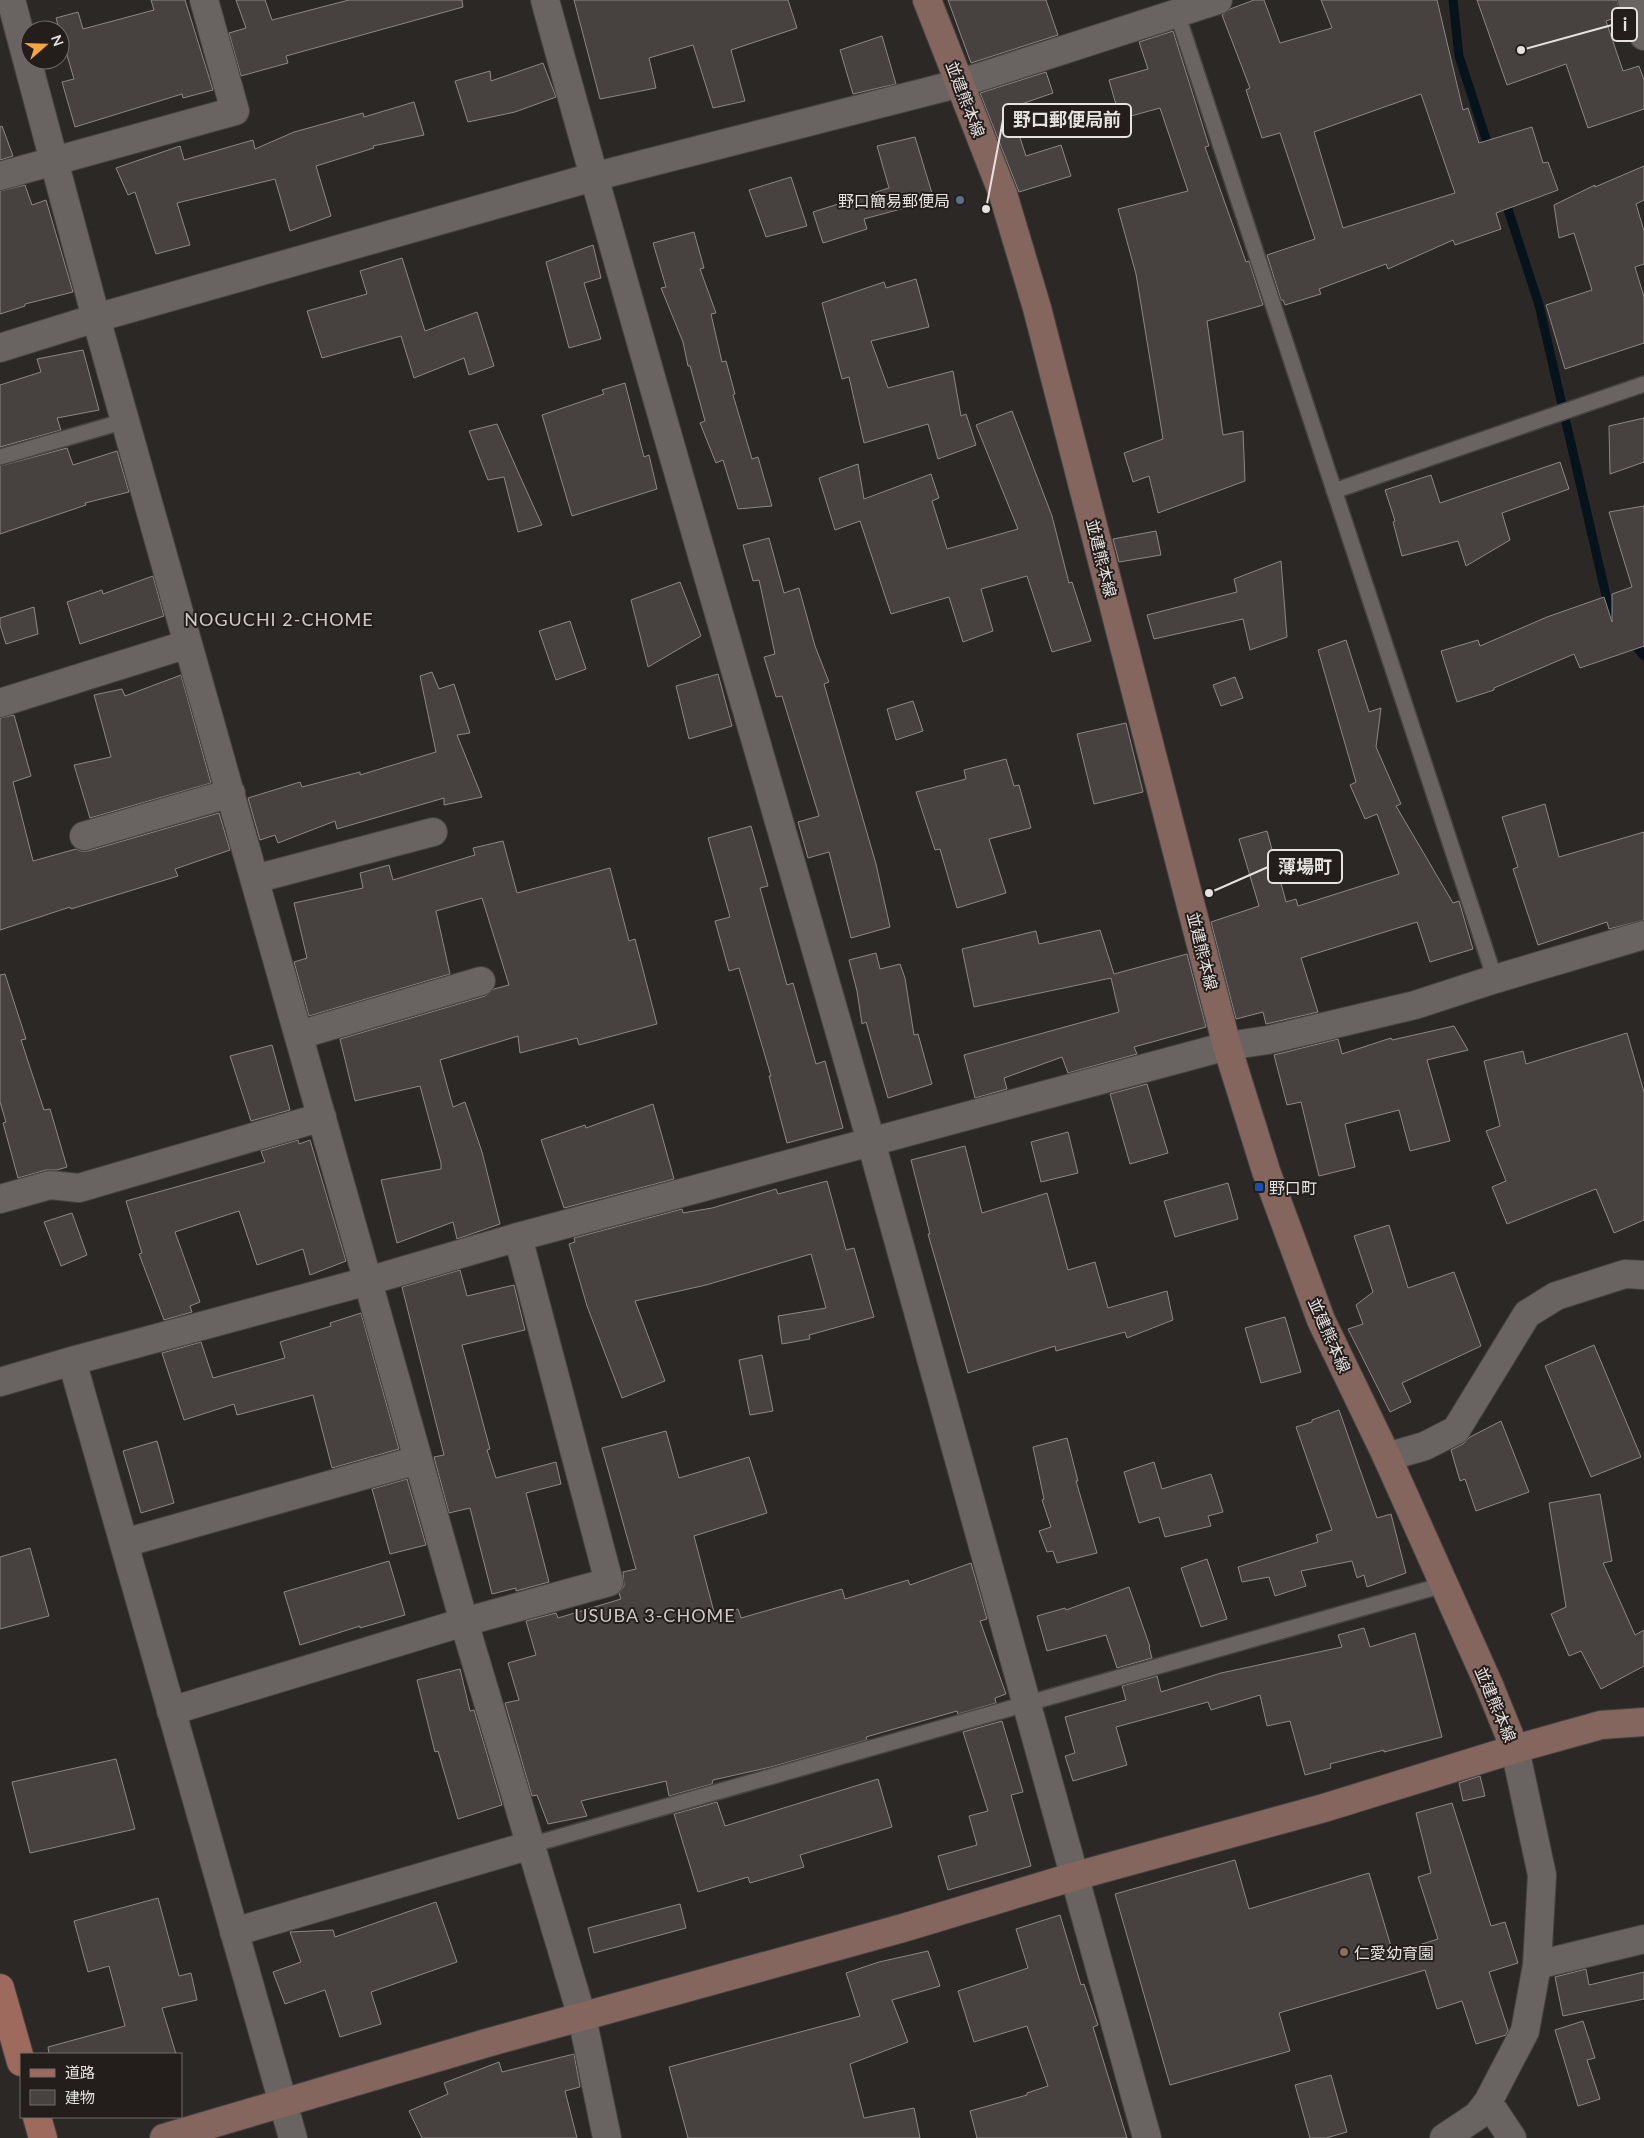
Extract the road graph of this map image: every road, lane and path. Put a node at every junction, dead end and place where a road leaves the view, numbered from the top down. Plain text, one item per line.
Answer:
1 (11, 0) edge
2 (204, 0) edge
3 (545, 0) edge
4 (928, 0) edge
5 (1218, 0) edge
6 (1632, 0) edge
7 (1177, 13) junction
8 (1644, 36) edge
9 (960, 83) junction
10 (54, 162) junction
11 (0, 176) edge
12 (594, 177) junction
13 (96, 318) junction
14 (0, 348) edge
15 (1644, 384) edge
16 (125, 421) junction
17 (0, 456) edge
18 (1334, 491) junction
19 (188, 644) junction
20 (0, 703) edge
21 (231, 793) junction
22 (433, 832) dead end
23 (84, 836) dead end
24 (255, 879) junction
25 (1644, 935) edge
26 (1495, 979) junction
27 (481, 981) dead end
28 (299, 1035) junction
29 (1227, 1046) junction
30 (322, 1117) junction
31 (871, 1141) junction
32 (0, 1199) edge
33 (518, 1237) junction
34 (1644, 1275) edge
35 (368, 1281) junction
36 (72, 1360) junction
37 (0, 1382) edge
38 (1387, 1457) junction
39 (418, 1460) junction
40 (124, 1543) junction
41 (1443, 1585) junction
42 (464, 1622) junction
43 (1028, 1705) junction
44 (171, 1711) junction
45 (1644, 1722) edge
46 (1515, 1749) junction
47 (531, 1845) junction
48 (1072, 1877) junction
49 (234, 1932) junction
50 (1644, 1940) edge
51 (1537, 1965) junction
52 (0, 1988) edge
53 (582, 2017) junction
54 (20, 2058) edge
55 (1488, 2102) junction
56 (284, 2104) junction
57 (37, 2118) edge
58 (43, 2138) edge
59 (164, 2138) edge
60 (293, 2138) edge
61 (607, 2138) edge
62 (1147, 2138) edge
63 (1444, 2138) edge
64 (1512, 2138) edge

1 - 10 street
2 - 10 street
3 - 12 street
4 - 9 main road, 並建熊本線
5 - 7 street
6 - 8 street
7 - 9 street
7 - 18 lane
9 - 12 street
9 - 29 main road, 並建熊本線
10 - 11 street
10 - 13 street
12 - 13 street
12 - 31 street
13 - 14 street
13 - 16 street
15 - 18 lane
16 - 17 lane
16 - 19 street
18 - 26 lane
19 - 20 street
19 - 21 street
21 - 23 street
21 - 24 street
22 - 24 street
24 - 28 street
25 - 26 street
26 - 29 street
27 - 28 street
28 - 30 street
29 - 31 street
29 - 38 main road, 並建熊本線
30 - 32 street
30 - 35 street
31 - 33 street
31 - 43 street
33 - 35 street
33 - 42 street
34 - 38 street
35 - 36 street
35 - 39 street
36 - 37 street
36 - 40 street
38 - 41 main road, 並建熊本線
39 - 40 street
39 - 42 street
40 - 44 street
41 - 43 lane
41 - 46 main road, 並建熊本線
42 - 44 street
42 - 47 street
43 - 47 lane
43 - 48 street
44 - 49 street
45 - 46 main road, 並建熊本線
46 - 48 main road
46 - 51 street
47 - 49 street
47 - 53 street
48 - 53 main road
48 - 62 street
49 - 56 street
50 - 51 street
51 - 55 street
52 - 54 main road
53 - 56 main road
53 - 61 street
55 - 63 street
55 - 64 street
56 - 59 main road
56 - 60 street
57 - 58 main road

